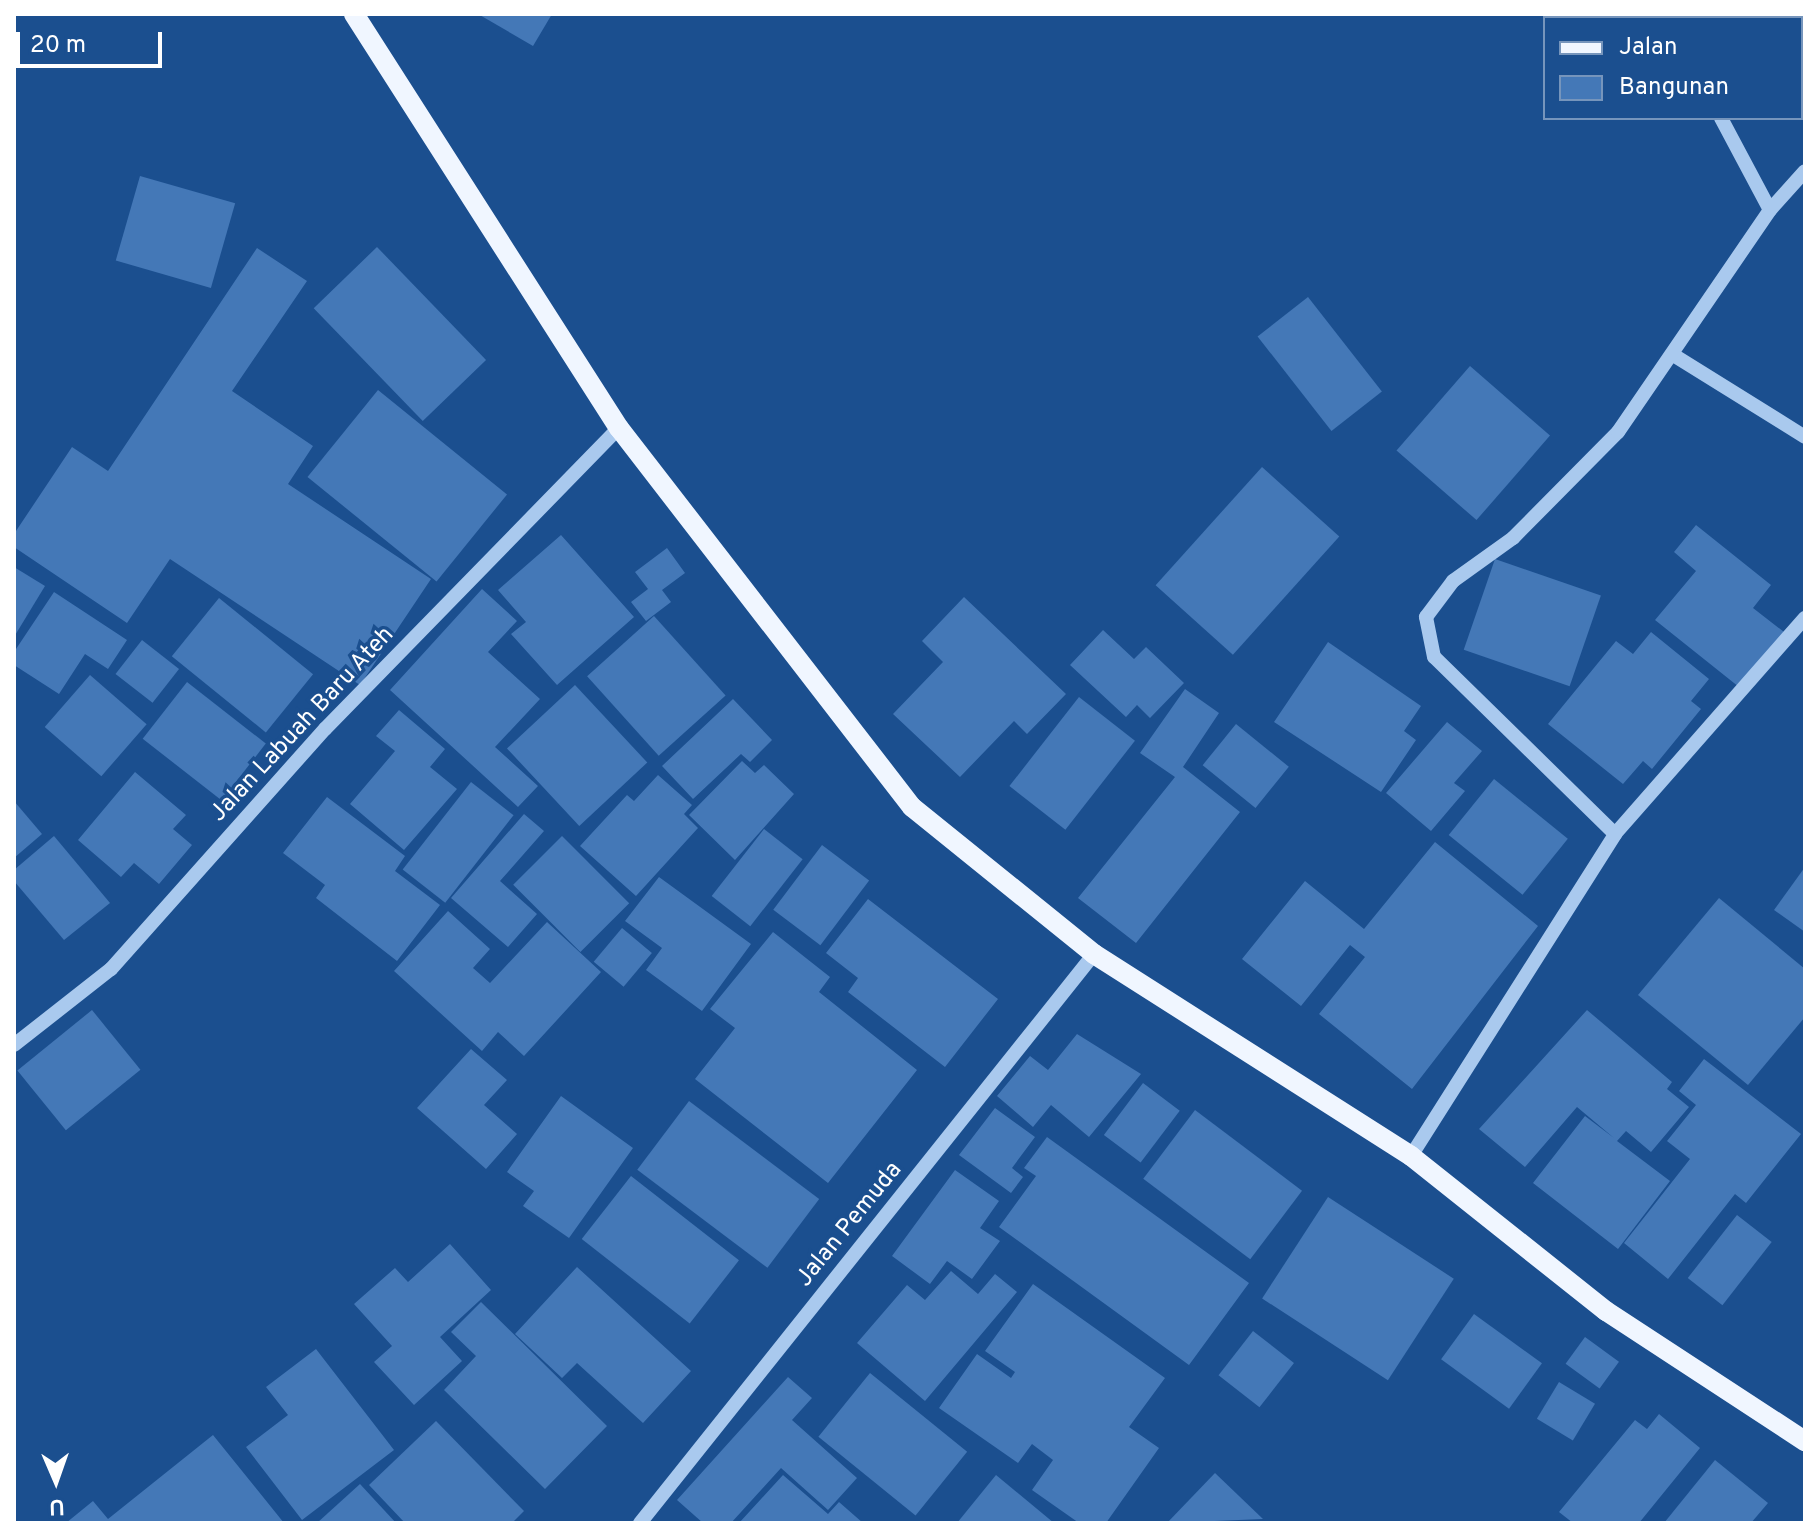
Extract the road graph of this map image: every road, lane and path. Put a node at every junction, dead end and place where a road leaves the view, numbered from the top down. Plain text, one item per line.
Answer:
1 (354, 14) edge
2 (1722, 120) edge
3 (1805, 171) edge
4 (1770, 210) junction
5 (1675, 356) junction
6 (619, 428) junction
7 (1805, 437) edge
8 (1805, 618) edge
9 (1615, 834) junction
10 (1094, 954) junction
11 (14, 1045) edge
12 (1411, 1156) junction
13 (1805, 1441) edge
14 (640, 1523) edge

1 - 6 main road
2 - 4 street
3 - 4 street
4 - 5 street
5 - 7 street
5 - 9 street
6 - 10 main road
6 - 11 street, Jalan Labuah Baru Ateh
8 - 9 street
9 - 12 street
10 - 12 main road
10 - 14 street, Jalan Pemuda
12 - 13 main road

